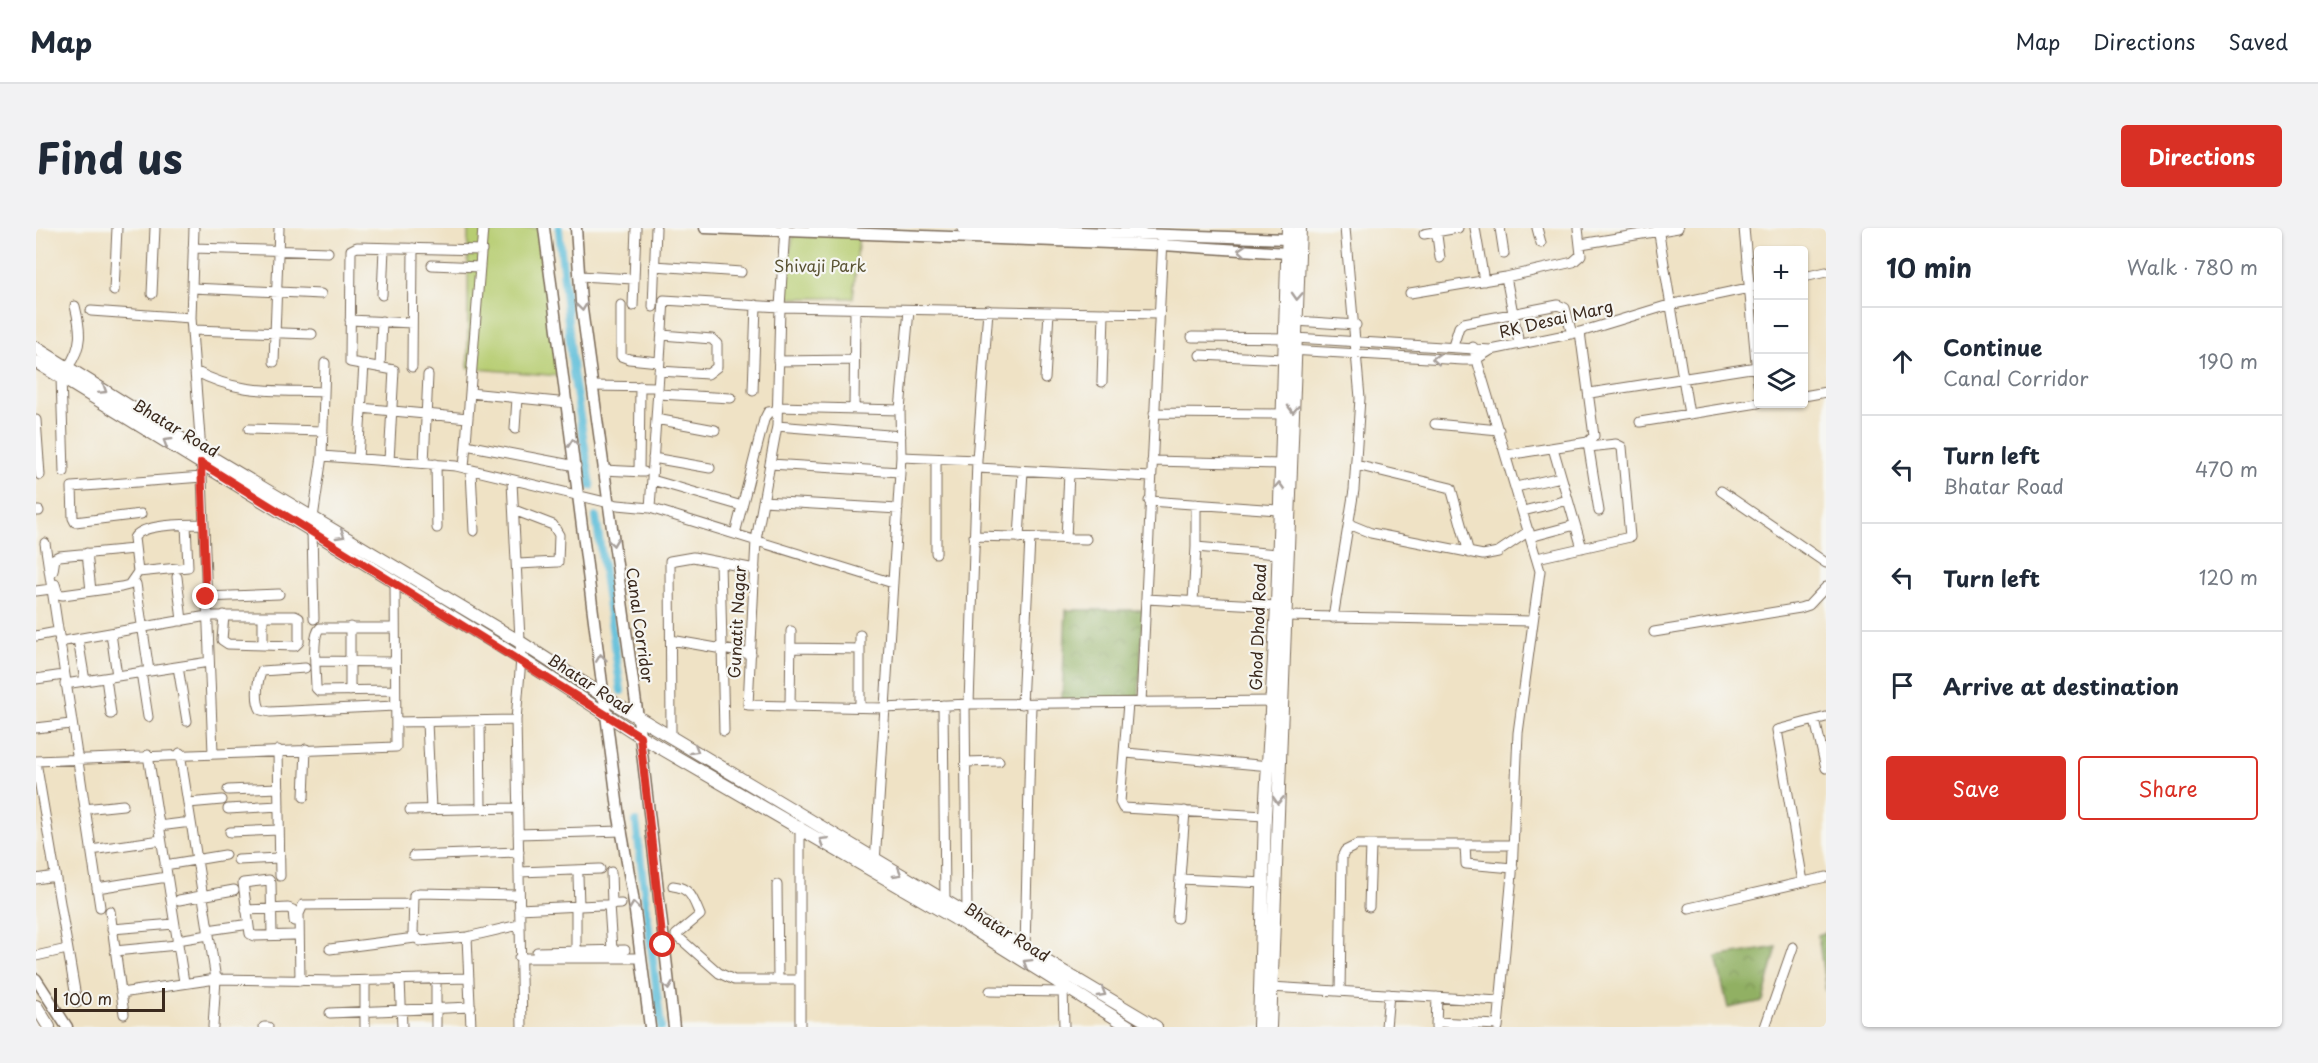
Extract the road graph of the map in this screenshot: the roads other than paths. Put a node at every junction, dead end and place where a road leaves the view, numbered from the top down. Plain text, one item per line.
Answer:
1 (117, 228) edge
2 (155, 228) edge
3 (194, 228) edge
4 (279, 228) edge
5 (483, 228) edge
6 (544, 228) edge
7 (576, 228) edge
8 (636, 228) edge
9 (656, 228) edge
10 (705, 228) edge
11 (963, 228) edge
12 (1345, 228) edge
13 (1458, 228) edge
14 (1475, 228) edge
15 (1500, 228) edge
16 (1538, 228) edge
17 (1578, 228) edge
18 (1678, 228) edge
19 (1744, 228) edge
20 (747, 229) edge
21 (785, 230) edge
22 (1436, 230) edge
23 (1658, 230) edge
24 (1294, 233) edge
25 (1078, 234) edge
26 (1424, 234) dead end
27 (1163, 241) junction
28 (1541, 243) dead end
29 (1581, 244) junction
30 (193, 248) junction
31 (384, 248) junction
32 (413, 248) junction
33 (482, 250) junction
34 (279, 251) junction
35 (328, 252) dead end
36 (1293, 253) junction
37 (1504, 254) dead end
38 (1440, 258) dead end
39 (432, 266) dead end
40 (655, 266) junction
41 (480, 267) junction
42 (741, 272) dead end
43 (1826, 272) edge
44 (579, 276) junction
45 (1808, 276) edge
46 (1506, 277) junction
47 (634, 279) junction
48 (1484, 281) junction
49 (1754, 287) edge
50 (192, 288) junction
51 (114, 291) dead end
52 (277, 292) junction
53 (1410, 293) dead end
54 (152, 294) dead end
55 (321, 294) dead end
56 (382, 295) dead end
57 (1754, 300) edge
58 (621, 305) dead end
59 (756, 305) junction
60 (1669, 305) junction
61 (75, 306) dead end
62 (633, 306) dead end
63 (653, 307) dead end
64 (780, 307) junction
65 (855, 309) junction
66 (909, 310) junction
67 (988, 310) junction
68 (91, 311) dead end
69 (1049, 312) junction
70 (1104, 313) junction
71 (1158, 314) junction
72 (1513, 314) junction
73 (191, 318) junction
74 (350, 320) junction
75 (382, 321) junction
76 (1296, 321) junction
77 (412, 323) junction
78 (1356, 325) junction
79 (192, 330) junction
80 (276, 333) junction
81 (1576, 333) junction
82 (312, 334) dead end
83 (662, 335) junction
84 (1192, 337) dead end
85 (1357, 341) junction
86 (1519, 344) junction
87 (1453, 346) junction
88 (1288, 347) junction
89 (1473, 347) junction
90 (36, 348) edge
91 (1491, 350) junction
92 (1757, 354) edge
93 (1200, 355) dead end
94 (1357, 356) junction
95 (855, 360) junction
96 (1475, 360) junction
97 (778, 361) junction
98 (36, 362) edge
99 (274, 362) dead end
100 (325, 363) dead end
101 (364, 364) junction
102 (412, 366) dead end
103 (659, 367) junction
104 (1754, 367) edge
105 (380, 368) junction
106 (195, 371) junction
107 (64, 372) junction
108 (428, 375) dead end
109 (1682, 378) junction
110 (1045, 379) dead end
111 (1102, 382) dead end
112 (592, 386) junction
113 (640, 387) junction
114 (658, 391) junction
115 (753, 391) dead end
116 (324, 392) junction
117 (470, 393) junction
118 (1590, 393) junction
119 (1826, 393) edge
120 (1808, 395) edge
121 (517, 398) junction
122 (730, 398) dead end
123 (568, 403) junction
124 (1754, 404) edge
125 (361, 408) junction
126 (777, 409) junction
127 (854, 409) junction
128 (900, 410) junction
129 (391, 411) junction
130 (1154, 413) junction
131 (425, 414) junction
132 (1282, 414) junction
133 (1689, 414) junction
134 (468, 418) junction
135 (656, 419) junction
136 (36, 420) edge
137 (1640, 422) dead end
138 (1435, 424) dead end
139 (777, 426) junction
140 (249, 429) dead end
141 (515, 429) dead end
142 (715, 430) dead end
143 (1499, 430) junction
144 (322, 431) junction
145 (902, 436) junction
146 (466, 445) junction
147 (1588, 445) junction
148 (1553, 448) junction
149 (322, 456) junction
150 (1507, 456) junction
151 (201, 457) junction
152 (901, 457) junction
153 (653, 458) junction
154 (358, 459) junction
155 (936, 459) junction
156 (1152, 460) junction
157 (389, 461) junction
158 (424, 463) junction
159 (436, 464) junction
160 (770, 464) junction
161 (977, 464) junction
162 (1280, 464) junction
163 (1356, 465) junction
164 (576, 466) junction
165 (710, 468) dead end
166 (467, 469) junction
167 (603, 470) junction
168 (639, 471) junction
169 (1023, 471) junction
170 (64, 472) dead end
171 (900, 472) junction
172 (1069, 473) junction
173 (40, 475) dead end
174 (652, 476) junction
175 (202, 477) junction
176 (1151, 477) junction
177 (1561, 477) junction
178 (513, 482) junction
179 (1516, 487) junction
180 (1722, 491) dead end
181 (580, 497) junction
182 (1568, 500) junction
183 (764, 501) junction
184 (1149, 501) junction
185 (608, 503) junction
186 (1196, 504) junction
187 (742, 506) junction
188 (650, 508) junction
189 (898, 509) junction
190 (514, 510) junction
191 (1278, 510) junction
192 (1523, 511) junction
193 (1599, 512) dead end
194 (141, 514) dead end
195 (313, 518) junction
196 (204, 524) junction
197 (1348, 524) junction
198 (186, 525) junction
199 (1575, 525) junction
200 (437, 528) dead end
201 (312, 531) junction
202 (474, 531) dead end
203 (735, 534) junction
204 (1529, 534) junction
205 (975, 536) junction
206 (1019, 538) junction
207 (1030, 538) junction
208 (1066, 539) junction
209 (1086, 539) dead end
210 (756, 540) junction
211 (45, 543) dead end
212 (1196, 547) junction
213 (1582, 548) junction
214 (134, 549) junction
215 (87, 553) junction
216 (936, 553) dead end
217 (1277, 554) junction
218 (1469, 554) junction
219 (1537, 558) junction
220 (720, 562) junction
221 (1826, 563) edge
222 (518, 564) junction
223 (755, 568) junction
224 (138, 572) junction
225 (177, 578) dead end
226 (395, 582) junction
227 (893, 583) junction
228 (136, 584) dead end
229 (1826, 587) edge
230 (51, 590) junction
231 (36, 591) edge
232 (91, 591) junction
233 (279, 594) dead end
234 (206, 597) junction
235 (1146, 599) junction
236 (1193, 602) junction
237 (1282, 611) junction
238 (224, 615) junction
239 (207, 616) junction
240 (263, 616) junction
241 (1333, 618) junction
242 (314, 619) dead end
243 (182, 621) junction
244 (1532, 621) junction
245 (350, 627) junction
246 (142, 628) junction
247 (395, 628) junction
248 (791, 631) dead end
249 (1654, 632) dead end
250 (111, 633) junction
251 (860, 635) dead end
252 (36, 636) edge
253 (58, 637) junction
254 (78, 639) junction
255 (671, 640) junction
256 (520, 642) junction
257 (263, 645) junction
258 (790, 648) junction
259 (860, 649) junction
260 (724, 650) junction
261 (751, 654) junction
262 (521, 660) junction
263 (315, 661) junction
264 (209, 662) junction
265 (350, 662) junction
266 (395, 662) junction
267 (178, 667) junction
268 (305, 668) dead end
269 (145, 672) junction
270 (117, 676) junction
271 (106, 678) junction
272 (36, 679) edge
273 (64, 680) junction
274 (85, 681) junction
275 (395, 690) junction
276 (350, 691) junction
277 (606, 698) junction
278 (1277, 701) junction
279 (1128, 703) junction
280 (1141, 703) junction
281 (967, 704) junction
282 (1026, 704) junction
283 (395, 705) junction
284 (943, 705) junction
285 (790, 706) junction
286 (860, 707) junction
287 (884, 708) junction
288 (111, 714) dead end
289 (608, 716) junction
290 (148, 717) dead end
291 (1826, 717) edge
292 (638, 718) junction
293 (516, 720) junction
294 (1815, 720) junction
295 (187, 721) dead end
296 (480, 721) junction
297 (396, 722) junction
298 (427, 722) junction
299 (71, 724) junction
300 (36, 728) edge
301 (724, 731) dead end
302 (671, 735) junction
303 (640, 736) junction
304 (278, 750) junction
305 (306, 750) junction
306 (213, 752) junction
307 (180, 753) junction
308 (1126, 753) junction
309 (148, 755) junction
310 (76, 759) junction
311 (36, 761) edge
312 (999, 761) dead end
313 (966, 762) junction
314 (1270, 766) junction
315 (1826, 768) edge
316 (279, 788) junction
317 (38, 790) edge
318 (228, 790) dead end
319 (304, 797) dead end
320 (222, 800) dead end
321 (188, 803) junction
322 (123, 805) dead end
323 (279, 806) junction
324 (481, 807) junction
325 (518, 808) junction
326 (84, 809) junction
327 (228, 809) dead end
328 (430, 809) junction
329 (410, 810) dead end
330 (1185, 811) junction
331 (1265, 816) junction
332 (191, 822) junction
333 (159, 826) junction
334 (800, 826) junction
335 (47, 828) junction
336 (36, 830) edge
337 (279, 830) junction
338 (621, 831) junction
339 (230, 832) dead end
340 (518, 834) junction
341 (161, 840) junction
342 (1371, 845) junction
343 (1465, 845) junction
344 (1513, 845) junction
345 (91, 850) junction
346 (519, 852) junction
347 (225, 855) dead end
348 (413, 856) dead end
349 (279, 858) junction
350 (196, 860) junction
351 (238, 860) dead end
352 (165, 865) junction
353 (874, 866) junction
354 (1513, 867) junction
355 (600, 869) dead end
356 (519, 872) junction
357 (611, 872) dead end
358 (55, 876) junction
359 (280, 876) dead end
360 (578, 876) dead end
361 (1826, 877) edge
362 (166, 878) junction
363 (36, 879) edge
364 (1180, 879) junction
365 (1803, 882) junction
366 (1265, 883) junction
367 (777, 885) dead end
368 (673, 886) dead end
369 (98, 888) junction
370 (234, 890) dead end
371 (518, 895) junction
372 (203, 896) junction
373 (179, 900) dead end
374 (945, 901) junction
375 (412, 904) junction
376 (614, 904) junction
377 (577, 906) junction
378 (100, 907) dead end
379 (1370, 907) dead end
380 (1689, 908) dead end
381 (272, 909) junction
382 (519, 909) junction
383 (246, 910) junction
384 (110, 911) dead end
385 (967, 914) junction
386 (1177, 918) dead end
387 (174, 924) junction
388 (243, 924) dead end
389 (519, 925) junction
390 (112, 929) junction
391 (209, 933) junction
392 (272, 935) junction
393 (294, 935) junction
394 (467, 937) junction
395 (415, 938) junction
396 (177, 943) junction
397 (1793, 946) dead end
398 (1025, 948) junction
399 (67, 949) junction
400 (330, 949) dead end
401 (612, 950) junction
402 (625, 950) dead end
403 (115, 951) junction
404 (576, 951) junction
405 (519, 955) junction
406 (36, 956) edge
407 (641, 958) junction
408 (1069, 974) junction
409 (469, 978) junction
410 (216, 979) junction
411 (436, 979) junction
412 (36, 980) edge
413 (400, 980) junction
414 (778, 980) junction
415 (799, 980) junction
416 (299, 981) junction
417 (364, 981) junction
418 (184, 982) junction
419 (1271, 987) junction
420 (1063, 989) junction
421 (990, 991) dead end
422 (1340, 991) junction
423 (121, 993) junction
424 (1389, 994) junction
425 (1437, 997) junction
426 (1499, 1001) junction
427 (76, 1003) dead end
428 (36, 1006) edge
429 (471, 1007) junction
430 (436, 1008) junction
431 (401, 1010) junction
432 (365, 1011) junction
433 (330, 1012) dead end
434 (124, 1014) dead end
435 (1436, 1025) edge
436 (1482, 1026) edge
437 (1498, 1026) edge
438 (50, 1027) edge
439 (67, 1027) edge
440 (213, 1027) edge
441 (365, 1027) edge
442 (402, 1027) edge
443 (436, 1027) edge
444 (471, 1027) edge
445 (522, 1027) edge
446 (650, 1027) edge
447 (674, 1027) edge
448 (800, 1027) edge
449 (1064, 1027) edge
450 (1130, 1027) edge
451 (1156, 1027) edge
452 (1259, 1027) edge
453 (1270, 1027) edge
454 (1386, 1027) edge
455 (1765, 1027) edge

1 - 51 street
2 - 54 street
3 - 30 street
4 - 34 street
5 - 33 street
6 - 123 street
7 - 44 street, Canal Corridor
8 - 47 street
9 - 40 street
10 - 20 street
11 - 25 street
12 - 78 street
13 - 22 street
14 - 48 street
15 - 37 street
16 - 28 street
17 - 29 street
18 - 23 street
19 - 49 street
20 - 21 street
21 - 25 street
21 - 64 street, Gunatit Nagar
22 - 26 street
22 - 38 street
23 - 29 street
23 - 60 street
24 - 27 street
24 - 36 main road
25 - 27 street
36 -> 27 street
27 - 71 street
29 - 46 street
30 - 34 street
30 - 50 street
31 - 32 street
31 - 56 street
31 - 74 street
32 - 33 street
32 - 77 street
33 - 41 street
34 - 35 street
34 - 52 street
36 -> 76 main road
36 - 88 main road, Ghod Dhod Road
39 - 41 street
40 - 42 street
40 - 63 street
41 - 117 street
43 - 45 street
44 - 47 street
44 -> 112 street, Canal Corridor
46 - 48 street
46 - 72 street
47 - 62 street
48 - 53 street
49 - 60 street, RK Desai Marg
50 - 52 street
50 - 73 street
52 - 55 street
52 - 80 street
57 - 92 street
58 - 103 street
59 - 64 street
59 - 83 street
59 - 115 street
60 - 81 street, RK Desai Marg
60 - 109 street
61 - 107 street
64 - 65 street
64 - 97 street, Gunatit Nagar
65 - 66 street
65 - 95 street
66 - 67 street
66 - 128 street
67 - 69 street
67 - 161 street
68 - 73 street
69 - 70 street
69 - 110 street
70 - 71 street
70 - 111 street
71 - 130 street
72 - 81 street
72 - 86 street
72 - 87 street
73 - 79 street
74 - 75 street
74 - 101 street
75 - 77 street
75 - 105 street
76 - 78 street
76 - 88 main road
77 - 102 street
78 - 85 street
79 - 80 street
79 - 106 street
80 - 82 street
80 - 99 street
81 - 86 street, RK Desai Marg
81 - 118 street
83 - 103 street
83 - 103 street
84 - 88 street
85 - 87 street, RK Desai Marg
85 - 88 street, RK Desai Marg
85 - 94 street
86 - 91 street, RK Desai Marg
87 - 89 street, RK Desai Marg
88 - 93 street
88 - 94 street
88 - 132 main road, Ghod Dhod Road
88 -> 237 main road
89 - 91 street, RK Desai Marg
89 - 96 street
90 - 107 main road
91 - 96 street
96 -> 94 street
94 - 163 street
95 - 97 street
95 - 127 street
96 - 143 street
97 - 126 street, Gunatit Nagar
98 - 107 main road, Bhatar Road
100 - 116 street
101 - 105 street
101 - 125 street
103 - 114 street
104 - 109 street
105 - 129 street
106 - 116 street
106 - 151 street
107 - 151 main road, Bhatar Road
107 - 170 street
108 - 131 street
109 - 118 street
109 - 133 street
112 - 113 street
112 - 167 street, Canal Corridor
113 - 114 street
113 - 168 street
114 - 122 street
114 - 135 street
116 - 144 street
117 - 121 street
117 - 134 street
118 - 147 street
119 - 120 street
121 - 123 street
121 - 141 street
164 -> 123 street
124 - 133 street
125 - 129 street
125 - 154 street
126 - 127 street
126 - 139 street, Gunatit Nagar
126 - 187 street
127 - 128 street
128 - 145 street
129 - 131 street
129 - 157 street
130 - 132 street
130 - 156 street
131 - 134 street
131 - 158 street
132 - 162 main road, Ghod Dhod Road
133 - 137 street
134 - 146 street
135 - 142 street
135 - 153 street
136 - 173 street
138 - 143 street
139 - 145 street
139 - 160 street, Gunatit Nagar
140 - 144 street
143 - 150 street
144 - 149 street
145 - 152 street
146 - 164 street
146 - 166 street
147 - 148 street
147 - 193 street
147 - 213 street
148 - 150 street
148 - 177 street
149 - 154 street
149 - 195 street
150 - 179 street
151 - 175 street
151 - 195 main road
151 - 201 main road, Bhatar Road
152 - 155 street
152 - 171 street
153 - 165 street
153 - 174 street
154 - 157 street
155 - 161 street
155 - 216 street
156 - 162 street
156 - 176 street
157 - 158 street
158 - 159 street
159 - 166 street
159 - 200 street
160 - 171 street
160 - 183 street, Gunatit Nagar
161 - 169 street
161 - 205 street
191 -> 162 main road, Ghod Dhod Road
163 - 197 street
163 - 218 street
164 - 181 street
166 - 178 street
166 - 202 street
167 - 168 street
167 - 185 street, Canal Corridor
168 - 174 street
169 - 172 street
169 - 206 street
171 - 189 street
172 - 176 street
172 - 208 street
174 - 187 street
174 - 188 street
175 - 194 street
175 - 196 street
176 - 184 street
177 - 179 street
177 - 182 street
178 - 181 street
178 - 190 street
179 - 192 street
180 - 221 street
181 - 185 street
277 -> 181 street
182 - 192 street
182 - 199 street
183 - 189 street
183 - 210 street, Gunatit Nagar
184 - 186 street
184 - 235 street
185 - 188 street
185 -> 292 street, Canal Corridor
186 - 191 street
186 - 212 street
187 - 203 street
188 - 203 street
189 - 227 street
190 - 222 street
190 - 222 street
191 - 217 main road, Ghod Dhod Road
192 - 204 street
195 -> 256 main road
196 - 198 street
196 - 234 street
197 - 218 street
197 - 241 street
198 - 214 street
198 - 224 street
199 - 204 street
199 - 213 street
201 - 226 main road, Bhatar Road
201 - 242 street
203 - 210 street
204 - 218 street
204 - 219 street
205 - 206 street
205 - 281 street
206 - 207 street
207 - 208 street
207 - 282 street
208 - 209 street
210 - 223 street, Gunatit Nagar
210 - 227 street
211 - 230 street
212 - 217 street
212 - 236 street
213 - 219 street
214 - 215 street
214 - 224 street
215 - 232 street
215 - 232 street
217 - 237 main road, Ghod Dhod Road
219 - 244 street
220 - 223 street
220 - 255 street
220 - 260 street
222 - 256 street
223 - 261 street, Gunatit Nagar
224 - 232 street
225 - 243 street
226 - 247 street
226 - 262 main road, Bhatar Road
227 - 287 street
228 - 246 street
229 - 249 street
230 - 231 street
230 - 253 street
233 - 234 street
234 - 239 street
235 - 236 street
235 - 280 street
236 - 237 street
237 - 241 street
237 - 278 main road, Ghod Dhod Road
238 - 239 street
238 - 240 street
238 - 257 street
239 - 243 street
239 - 264 street
240 - 257 street
240 - 257 street
241 - 244 street
243 - 246 street
244 - 344 street
245 - 247 street
245 - 263 street
245 - 265 street
246 - 250 street
246 - 269 street
247 - 266 street
248 - 258 street
250 - 254 street
250 - 270 street
251 - 259 street
252 - 253 street
253 - 254 street
253 - 273 street
254 - 274 street
255 - 260 street
255 - 302 street
256 - 262 street
256 - 277 main road
258 - 259 street
258 - 285 street
259 - 286 street
260 - 261 street
260 - 301 street
261 - 285 street, Gunatit Nagar
262 - 289 main road, Bhatar Road
262 - 293 street
263 - 265 street
263 - 276 street
264 - 267 street
264 - 306 street
265 - 266 street
265 - 276 street
266 - 275 street
267 - 269 street
267 - 295 street
268 - 283 street
269 - 270 street
269 - 290 street
270 - 271 street
271 - 274 street
271 - 288 street
272 - 273 street
273 - 274 street
273 - 299 street
275 - 276 street
275 - 283 street
277 - 289 street
277 - 292 main road
278 - 280 street
278 - 314 main road, Ghod Dhod Road
278 -> 419 main road
279 - 280 street
279 - 282 street
279 - 308 street
281 - 282 street
281 - 284 street
281 - 313 street
282 - 398 street
283 - 297 street
284 - 287 street
284 - 374 street
285 - 286 street
286 - 287 street
287 - 353 street
289 - 303 main road, Bhatar Road
289 - 338 street
291 - 294 street
292 - 302 main road
292 - 303 street, Canal Corridor
293 - 296 street
293 - 325 street
294 - 315 street
294 - 365 street
296 - 298 street
296 - 324 street
297 - 298 street
297 - 305 street
298 - 328 street
299 - 300 street
299 - 310 street
302 -> 353 main road
303 - 334 main road, Bhatar Road
303 -> 447 street, Canal Corridor
304 - 305 street
304 - 306 street
304 - 316 street
305 - 319 street
306 - 307 street
307 - 309 street
307 - 321 street
308 - 314 street
308 - 330 street
309 - 310 street
309 - 333 street
310 - 311 street
310 - 326 street
311 - 317 street
312 - 313 street
313 - 385 street
314 - 331 main road, Ghod Dhod Road
316 - 318 street
316 - 323 street
317 - 335 street
320 - 321 street
321 - 332 street
322 - 326 street
323 - 327 street
323 - 337 street
324 - 325 street
324 - 328 street
325 - 340 street
326 - 345 street
328 - 329 street
330 - 331 street
330 - 364 street
331 - 366 main road, Ghod Dhod Road
332 - 333 street
332 - 350 street
333 - 341 street
353 -> 334 main road, Bhatar Road
334 - 415 street
335 - 336 street
335 - 358 street
337 - 339 street
337 - 349 street
338 - 340 street
407 -> 338 street
340 - 346 street
341 - 345 street
341 - 352 street
342 - 343 street
342 - 379 street
342 - 422 street
343 - 344 street
343 - 354 street
344 - 354 street
345 - 369 street
346 - 348 street
346 - 356 street
347 - 350 street
349 - 351 street
349 - 359 street
350 - 352 street
350 - 372 street
352 - 362 street
353 -> 374 main road
420 -> 353 main road, Bhatar Road
354 - 426 street
355 - 356 street
356 - 371 street
357 - 376 street
358 - 363 street
358 - 399 street
360 - 377 street
361 - 365 street
362 - 369 street
362 - 387 street
364 - 366 street
364 - 386 street
365 - 380 street
366 - 452 main road, Ghod Dhod Road
367 - 414 street
368 - 414 street
369 - 378 street
370 - 372 street
371 - 375 street
371 - 382 street
372 - 373 street
372 - 391 street
374 - 385 main road
375 - 395 street
375 - 416 street
376 - 377 street
376 - 401 street
377 - 382 street
377 - 404 street
381 - 383 street
381 - 383 street
381 - 392 street
381 - 393 street
382 - 389 street
383 - 392 street
384 - 390 street
385 - 398 main road
387 - 390 street
387 - 396 street
388 - 391 street
389 - 394 street
389 - 405 street
390 - 403 street
391 - 396 street
391 - 410 street
392 - 393 street
393 - 416 street
394 - 395 street
394 - 409 street
395 - 400 street
396 - 403 street
396 - 418 street
397 - 455 street
398 - 408 main road
399 - 406 street
399 - 427 street
401 - 402 street
401 - 404 street
403 - 423 street
404 - 405 street
405 - 407 street
405 - 445 street
407 - 446 street
408 - 420 street
408 -> 451 main road
409 - 411 street
409 - 429 street
410 - 416 street
410 - 418 street
410 - 440 street
411 - 413 street
411 - 430 street
412 - 439 street
413 - 417 street
413 - 431 street
414 - 415 street
415 - 448 street
416 - 417 street
417 - 432 street
418 - 423 street
419 - 422 street
419 - 453 main road
420 - 421 street
420 - 449 street
420 - 450 main road, Bhatar Road
422 - 424 street
423 - 434 street
424 - 425 street
424 - 454 street
425 - 426 street
425 - 435 street
426 - 437 street
428 - 438 main road
429 - 430 street
429 - 444 street
430 - 431 street
430 - 443 street
431 - 432 street
431 - 442 street
432 - 433 street
432 - 441 street
435 - 436 street
436 - 437 street

